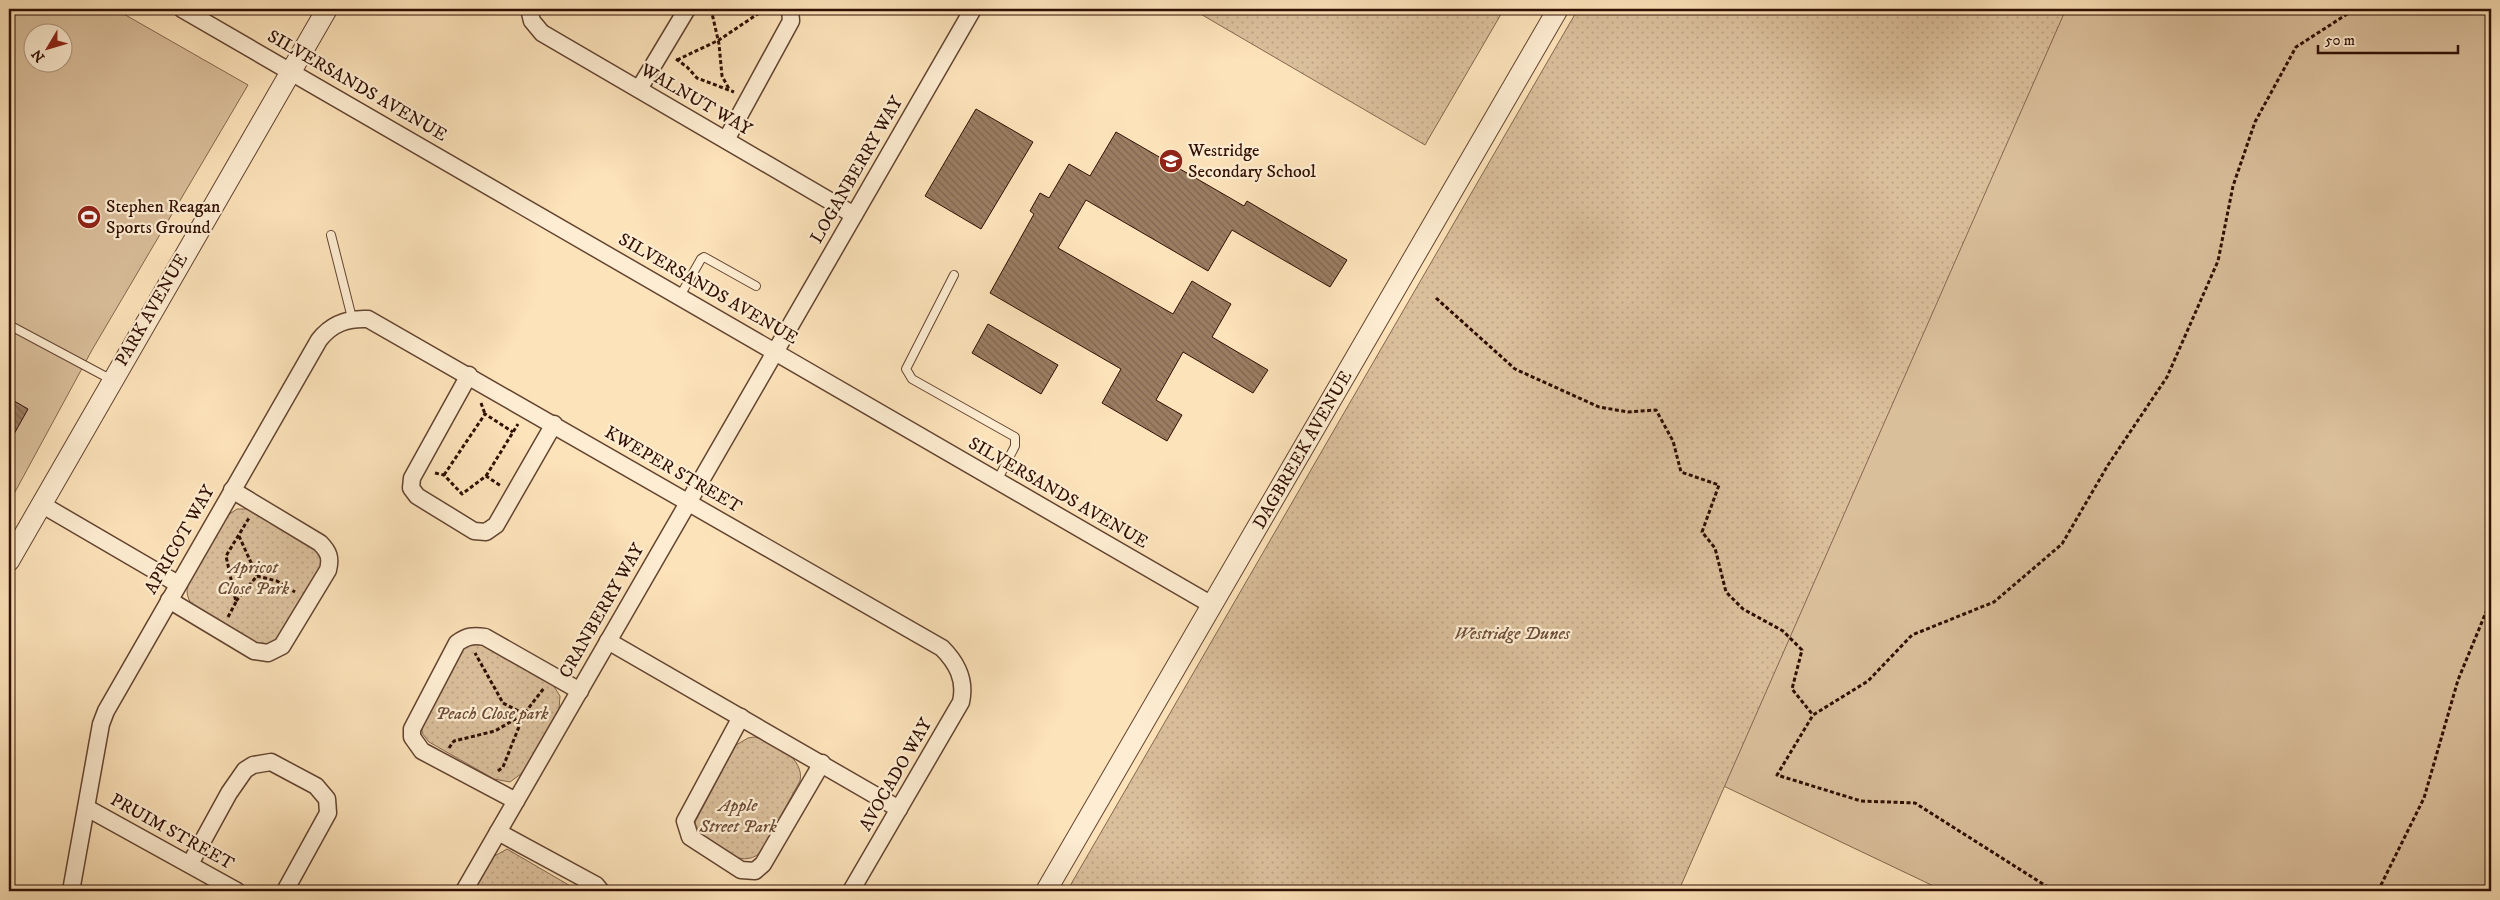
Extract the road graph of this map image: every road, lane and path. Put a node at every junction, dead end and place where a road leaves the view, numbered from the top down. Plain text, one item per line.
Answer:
1 (182, 9) edge
2 (327, 9) edge
3 (528, 9) edge
4 (687, 9) edge
5 (711, 9) edge
6 (765, 9) edge
7 (790, 9) edge
8 (1558, 9) edge
9 (2355, 9) edge
10 (970, 10) edge
11 (719, 40) junction
12 (662, 50) junction
13 (677, 60) junction
14 (290, 71) junction
15 (639, 89) junction
16 (729, 90) junction
17 (748, 100) junction
18 (726, 140) junction
19 (854, 215) junction
20 (331, 235) dead end
21 (954, 275) dead end
22 (756, 286) dead end
23 (680, 296) junction
24 (1436, 298) dead end
25 (352, 318) junction
26 (9, 325) edge
27 (776, 351) junction
28 (469, 376) junction
29 (112, 380) junction
30 (527, 409) junction
31 (554, 424) junction
32 (513, 432) junction
33 (444, 475) junction
34 (486, 476) junction
35 (412, 478) junction
36 (997, 481) junction
37 (232, 490) junction
38 (514, 495) junction
39 (688, 502) junction
40 (41, 504) junction
41 (257, 505) junction
42 (238, 535) junction
43 (9, 560) edge
44 (257, 576) junction
45 (178, 584) junction
46 (169, 600) junction
47 (2491, 600) edge
48 (236, 602) junction
49 (309, 602) junction
50 (1212, 605) junction
51 (221, 631) junction
52 (466, 637) junction
53 (608, 640) junction
54 (961, 674) joint
55 (553, 676) junction
56 (580, 691) junction
57 (524, 714) junction
58 (1813, 715) junction
59 (741, 717) junction
60 (442, 761) junction
61 (822, 763) junction
62 (482, 783) junction
63 (516, 801) junction
64 (87, 808) junction
65 (899, 809) junction
66 (498, 832) junction
67 (190, 864) junction
68 (71, 891) edge
69 (237, 891) edge
70 (285, 891) edge
71 (464, 891) edge
72 (601, 891) edge
73 (852, 891) edge
74 (1046, 891) edge
75 (2054, 891) edge
76 (2378, 891) edge

1 - 14 street, SILVERSANDS AVENUE
2 - 14 street, PARK AVENUE
3 - 15 street, WALNUT WAY
4 - 12 street
5 - 11 path
6 - 11 path
7 - 17 street
8 - 50 street, DAGBREEK AVENUE
9 - 58 path
10 - 19 street, LOGANBERRY WAY
11 - 13 path
11 - 16 path
12 - 13 path
12 - 15 street
13 - 16 path
14 - 23 street, SILVERSANDS AVENUE
14 - 29 street, PARK AVENUE
15 - 18 street, WALNUT WAY
16 - 17 path
17 - 18 street
18 - 19 street, WALNUT WAY
19 - 27 street, LOGANBERRY WAY
20 - 25 lane
21 - 36 lane
22 - 23 lane
23 - 27 street, SILVERSANDS AVENUE
24 - 58 path
25 - 28 street, KWEPER STREET
25 - 37 street, APRICOT WAY
26 - 29 lane
27 - 36 street, SILVERSANDS AVENUE
27 - 39 street, CRANBERRY WAY
28 - 30 street, KWEPER STREET
28 - 35 street
29 - 40 street, PARK AVENUE
30 - 31 street, KWEPER STREET
30 - 32 path
31 - 38 street
31 - 39 street, KWEPER STREET
32 - 33 path
32 - 34 path
33 - 34 path
33 - 35 path
34 - 38 path
35 - 38 street
36 - 50 street, SILVERSANDS AVENUE
37 - 41 street
37 - 45 street, APRICOT WAY
39 - 53 street, CRANBERRY WAY
39 - 54 street, KWEPER STREET
40 - 43 street, PARK AVENUE
40 - 45 street
41 - 42 path
41 - 49 street
42 - 44 path
42 - 48 path
44 - 48 path
44 - 49 path
45 - 46 street, APRICOT WAY
46 - 51 street
46 - 64 street, APRICOT WAY
47 - 76 path
48 - 51 path
49 - 51 street
50 - 74 street, DAGBREEK AVENUE
52 - 55 street
52 - 57 path
52 - 60 street
53 - 56 street, CRANBERRY WAY
53 - 59 street
54 - 65 street, AVOCADO WAY
55 - 56 street
55 - 57 path
56 - 63 street, CRANBERRY WAY
57 - 60 path
57 - 62 path
58 - 75 path
59 - 61 street
59 - 61 street
60 - 62 street
61 - 65 street
62 - 63 street
63 - 66 street, CRANBERRY WAY
64 - 67 street, PRUIM STREET
64 - 68 street, APRICOT WAY
65 - 73 street, AVOCADO WAY
66 - 71 street, CRANBERRY WAY
66 - 72 street
67 - 69 street, PRUIM STREET
67 - 70 street

